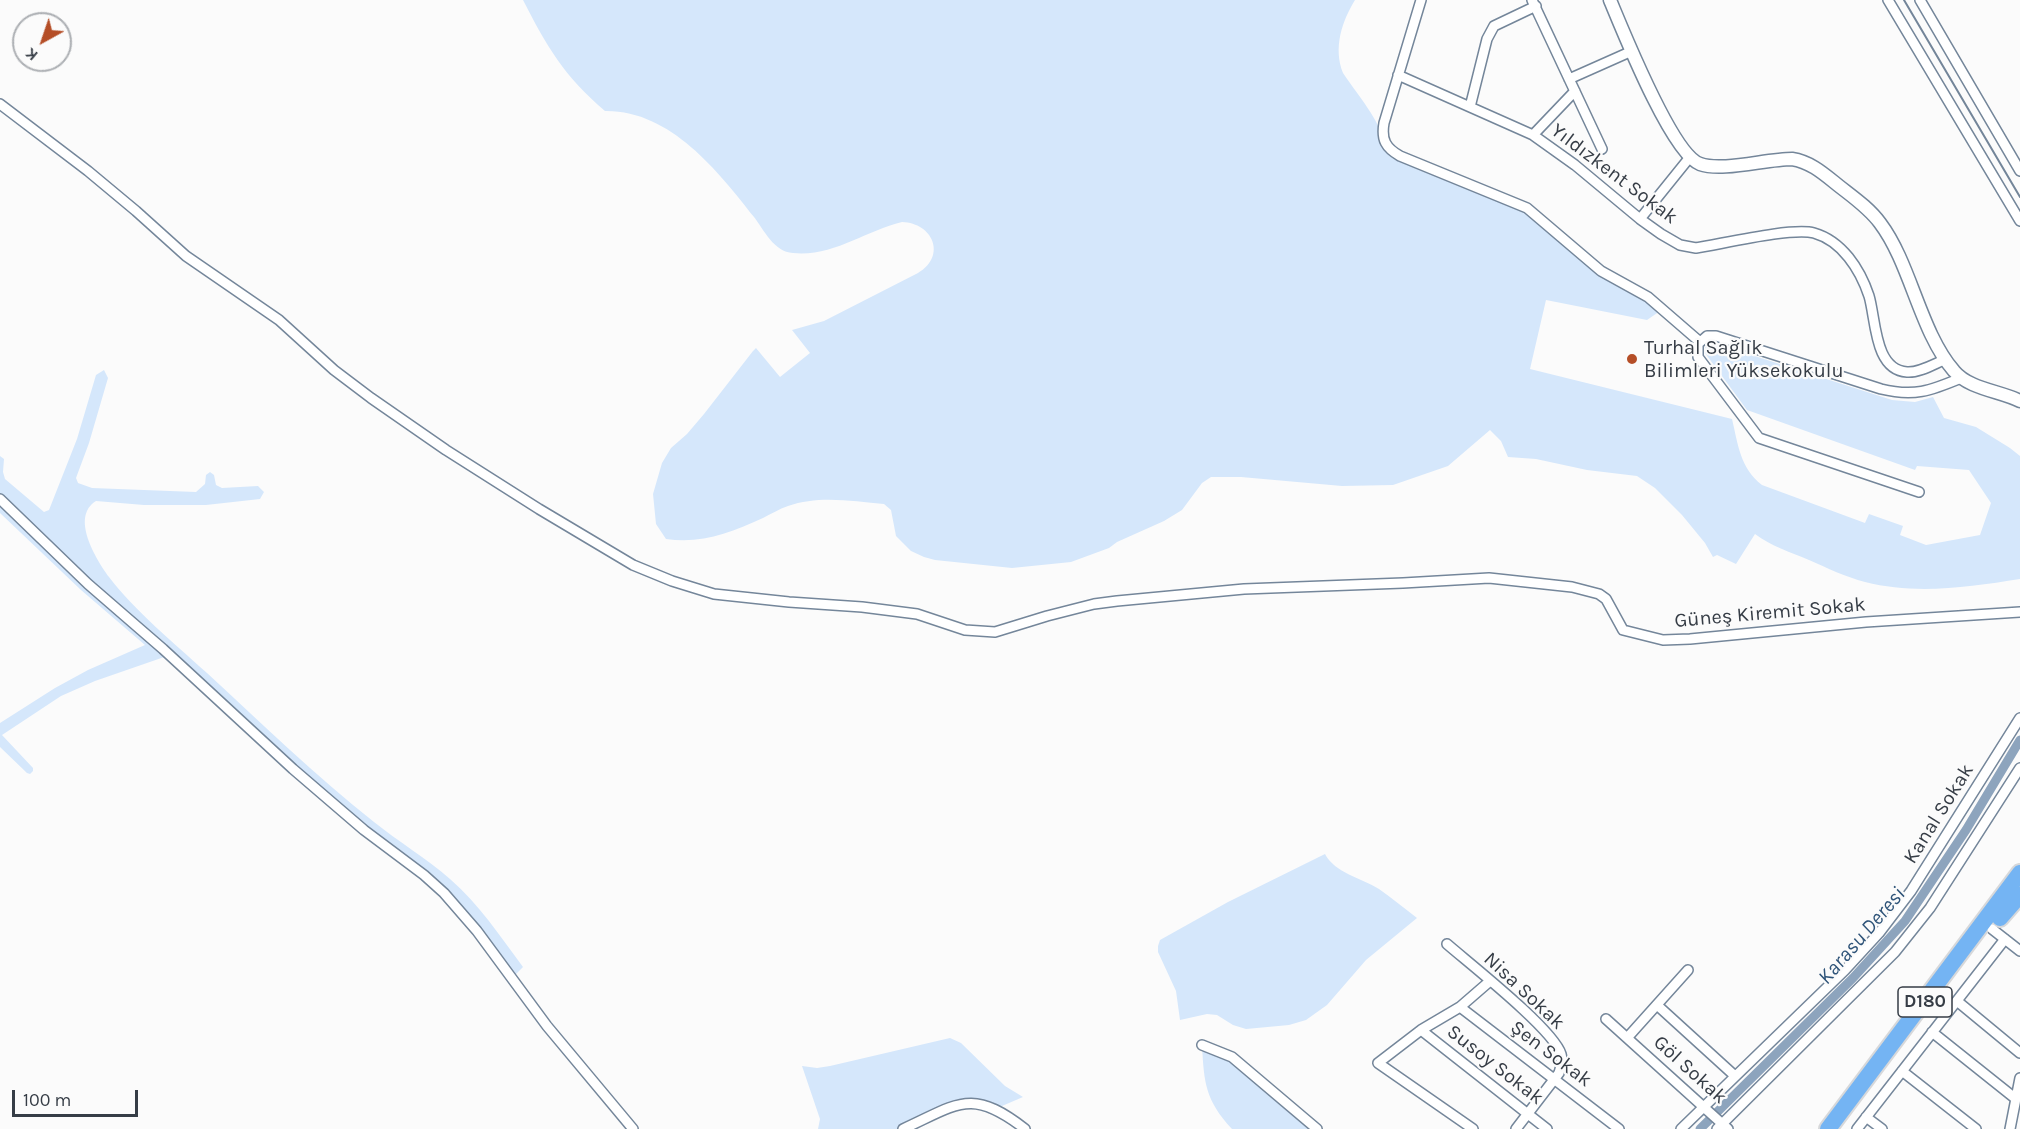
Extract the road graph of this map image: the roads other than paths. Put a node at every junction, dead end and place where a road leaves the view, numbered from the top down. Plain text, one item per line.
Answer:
1 (1421, 0) edge
2 (1610, 0) edge
3 (1888, 0) edge
4 (1920, 0) edge
5 (1534, 3) edge
6 (1632, 51) junction
7 (1398, 75) junction
8 (1569, 79) junction
9 (1575, 91) junction
10 (0, 104) edge
11 (1470, 107) junction
12 (1533, 135) junction
13 (1602, 149) dead end
14 (1690, 157) junction
15 (2020, 171) edge
16 (1640, 219) junction
17 (2020, 222) edge
18 (1700, 342) junction
19 (1946, 359) junction
20 (1961, 378) junction
21 (2020, 401) edge
22 (1919, 492) dead end
23 (0, 499) edge
24 (2020, 612) edge
25 (2020, 718) edge
26 (2020, 768) edge
27 (2020, 873) edge
28 (2020, 895) edge
29 (1998, 934) junction
30 (1447, 944) dead end
31 (2020, 951) edge
32 (1688, 970) dead end
33 (1490, 981) junction
34 (1957, 1001) junction
35 (1657, 1005) junction
36 (1460, 1007) junction
37 (1606, 1019) dead end
38 (1421, 1030) junction
39 (1932, 1032) junction
40 (1627, 1038) junction
41 (1202, 1045) dead end
42 (2020, 1053) edge
43 (1902, 1071) junction
44 (1736, 1076) junction
45 (2020, 1078) edge
46 (1554, 1079) junction
47 (2016, 1099) junction
48 (1704, 1108) junction
49 (1527, 1113) junction
50 (1866, 1117) junction
51 (1722, 1128) edge
52 (633, 1129) edge
53 (903, 1129) edge
54 (1025, 1129) edge
55 (1317, 1129) edge
56 (1473, 1129) edge
57 (1516, 1129) edge
58 (1547, 1129) edge
59 (1619, 1129) edge
60 (1681, 1129) edge
61 (1828, 1129) edge
62 (1840, 1129) edge
63 (1857, 1129) edge
64 (1882, 1129) edge
65 (1976, 1129) edge
66 (2010, 1129) edge

1 - 7 street
2 - 6 street
3 - 17 street
4 - 15 street
5 - 8 street
5 - 11 street
6 - 8 street
6 - 14 street
7 - 11 street, Yıldızkent Sokak
7 - 18 street
8 - 9 street
9 - 12 street
9 - 13 street
10 - 24 street, Güneş Kiremit Sokak
11 - 12 street, Yıldızkent Sokak
12 - 16 street, Yıldızkent Sokak
14 - 16 street
14 - 19 street
16 - 19 street, Yıldızkent Sokak
18 - 20 street
18 - 22 street
19 - 20 street
20 - 21 street
23 - 52 street
25 - 44 street, Kanal Sokak
26 - 51 street
27 - 61 highway, D180
28 - 29 highway, D180
29 - 31 street
29 - 34 street
29 - 62 highway, D180
30 - 33 street, Nisa Sokak
32 - 35 street, Göl Sokak
33 - 36 street
33 - 46 street, Nisa Sokak
34 - 39 street
34 - 42 street
35 - 40 street, Göl Sokak
35 - 44 street
36 - 38 street
36 - 46 street, Şen Sokak
37 - 40 street, Göl Sokak
38 - 49 street, Susoy Sokak
38 - 56 street
39 - 43 street
39 - 47 street
40 - 48 street, Göl Sokak
41 - 55 street
43 - 50 street
43 - 65 street
44 - 48 street, Kanal Sokak
45 - 47 street
46 - 49 street, Nisa Sokak
46 - 59 street, Şen Sokak
47 - 66 street
48 - 51 street, Göl Sokak
48 - 60 street, Kanal Sokak
49 - 57 street, Nisa Sokak
49 - 58 street, Susoy Sokak
50 - 63 street
50 - 64 street
53 - 54 street

